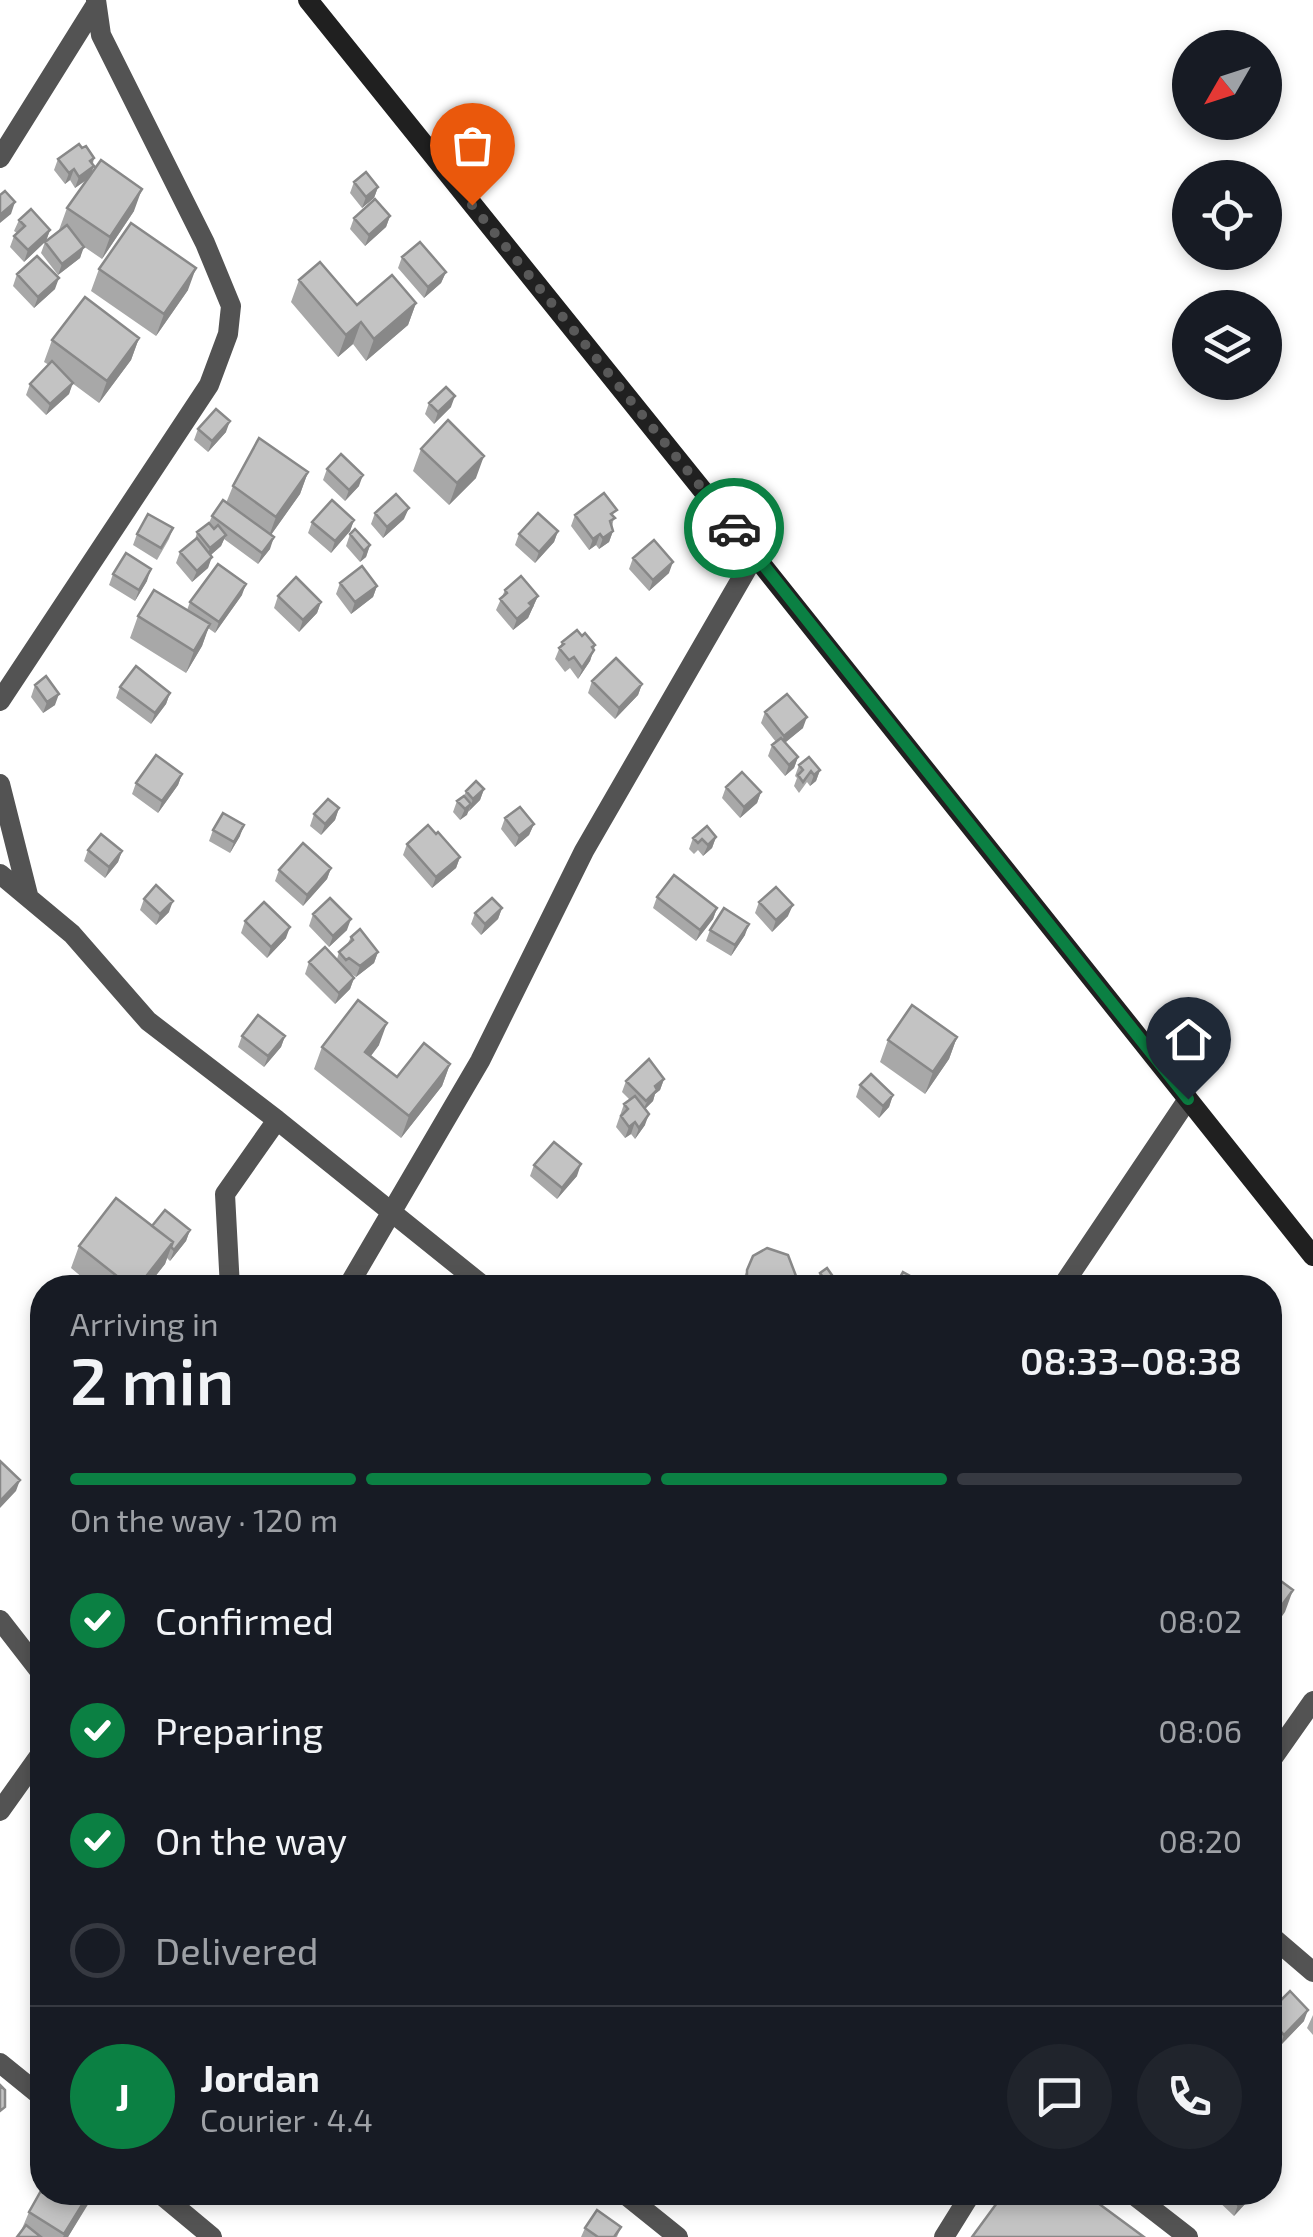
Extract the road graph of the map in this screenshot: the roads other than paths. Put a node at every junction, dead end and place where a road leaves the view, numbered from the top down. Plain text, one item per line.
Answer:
1 (308, 0) edge
2 (95, 3) edge
3 (0, 158) edge
4 (756, 555) junction
5 (0, 701) edge
6 (0, 784) edge
7 (0, 874) edge
8 (28, 895) junction
9 (1188, 1099) junction
10 (277, 1120) junction
11 (391, 1212) junction
12 (1313, 1256) edge
13 (229, 1275) edge
14 (355, 1275) edge
15 (470, 1275) edge
16 (1070, 1275) edge
17 (0, 1620) edge
18 (30, 1659) edge
19 (1313, 1701) edge
20 (1282, 1745) edge
21 (30, 1769) edge
22 (0, 1811) edge
23 (1282, 1946) edge
24 (1313, 1972) edge
25 (0, 2063) edge
26 (30, 2087) edge
27 (174, 2205) edge
28 (638, 2205) edge
29 (964, 2205) edge
30 (1147, 2205) edge
31 (212, 2237) edge
32 (678, 2237) edge
33 (944, 2237) edge
34 (1188, 2237) edge

1 - 4 street
2 - 3 street
2 - 5 street
4 - 9 street
4 - 11 street
6 - 8 street
7 - 8 street
8 - 10 street
9 - 12 street
9 - 16 street
10 - 11 street
10 - 13 street
11 - 14 street
11 - 15 street
17 - 18 street
19 - 20 street
21 - 22 street
23 - 24 street
25 - 26 street
27 - 31 street
28 - 32 street
29 - 33 street
30 - 34 street

